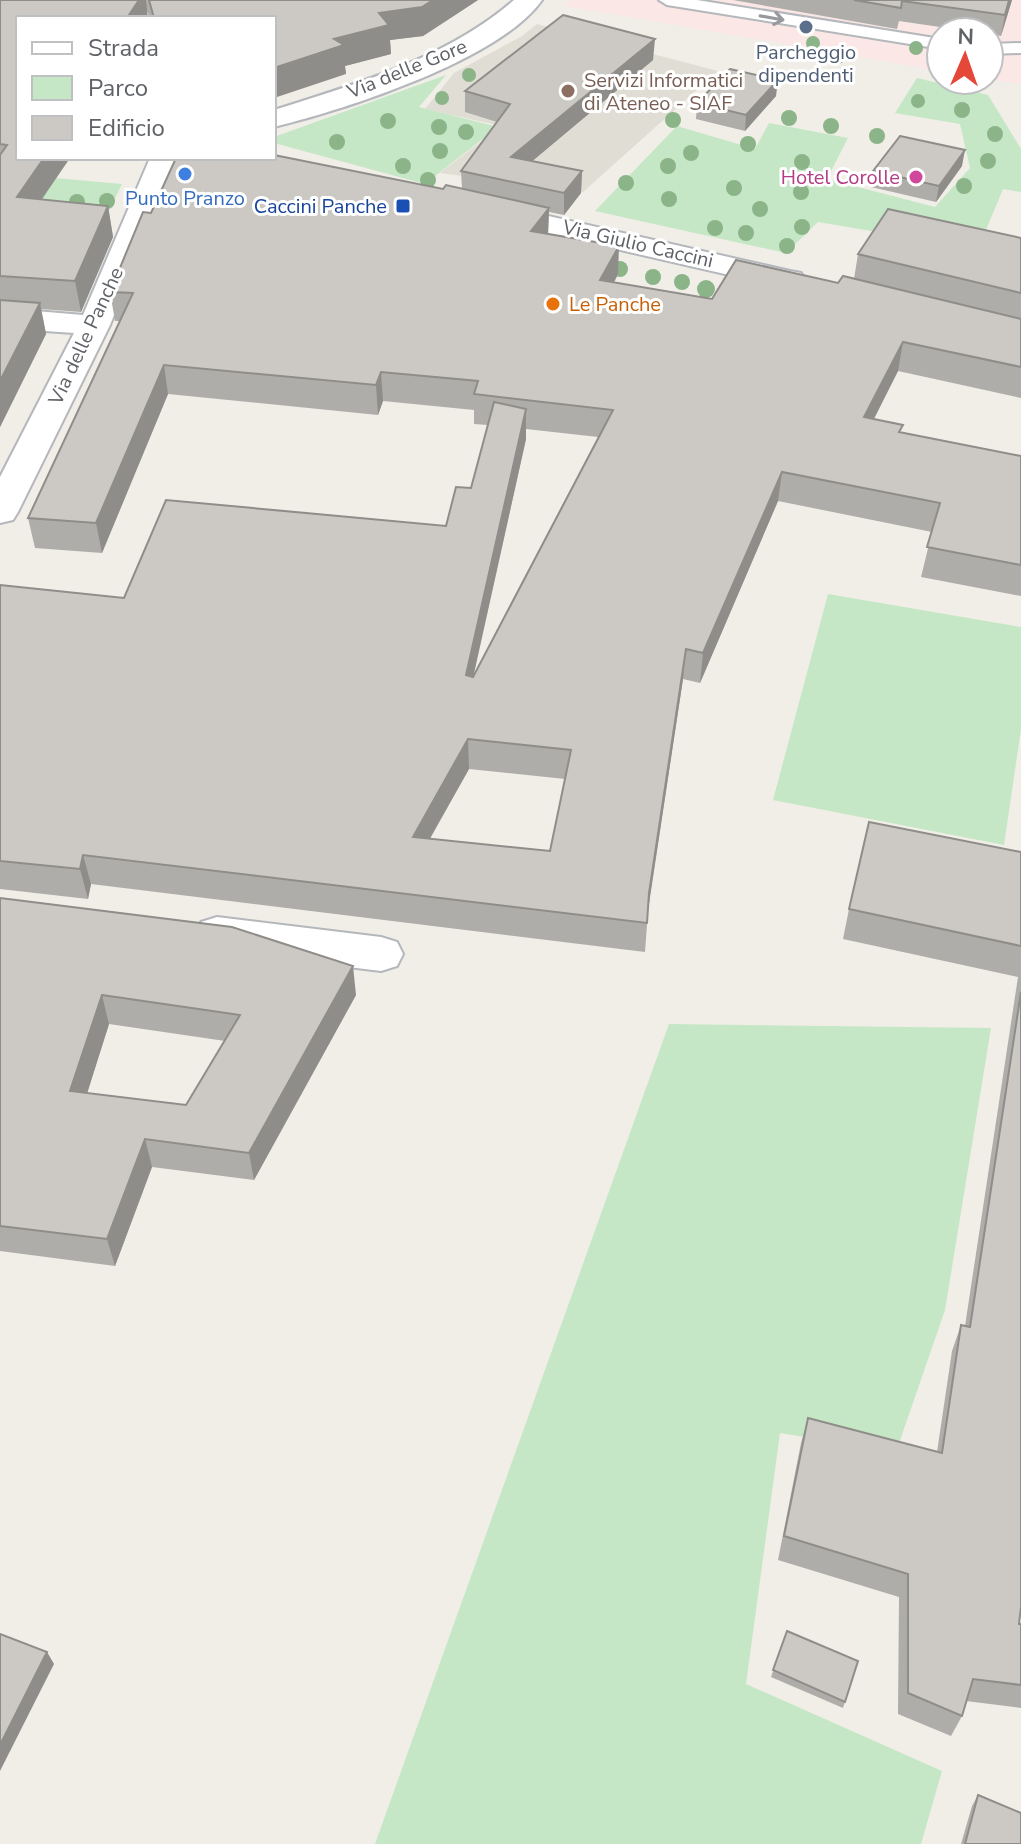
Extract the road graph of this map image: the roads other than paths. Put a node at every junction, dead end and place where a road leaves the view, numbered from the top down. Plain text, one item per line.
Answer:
1 (529, 0) edge
2 (667, 0) edge
3 (925, 41) edge
4 (276, 118) edge
5 (163, 160) edge
6 (470, 207) edge
7 (816, 287) edge
8 (0, 318) edge
9 (94, 325) junction
10 (0, 512) edge
11 (183, 930) edge
12 (381, 954) dead end

1 - 4 street, Via delle Gore
2 -> 3 lane
5 - 9 street, Via delle Panche
6 - 7 street, Via Giulio Caccini
8 - 9 street
9 - 10 street, Via delle Panche
11 - 12 street

